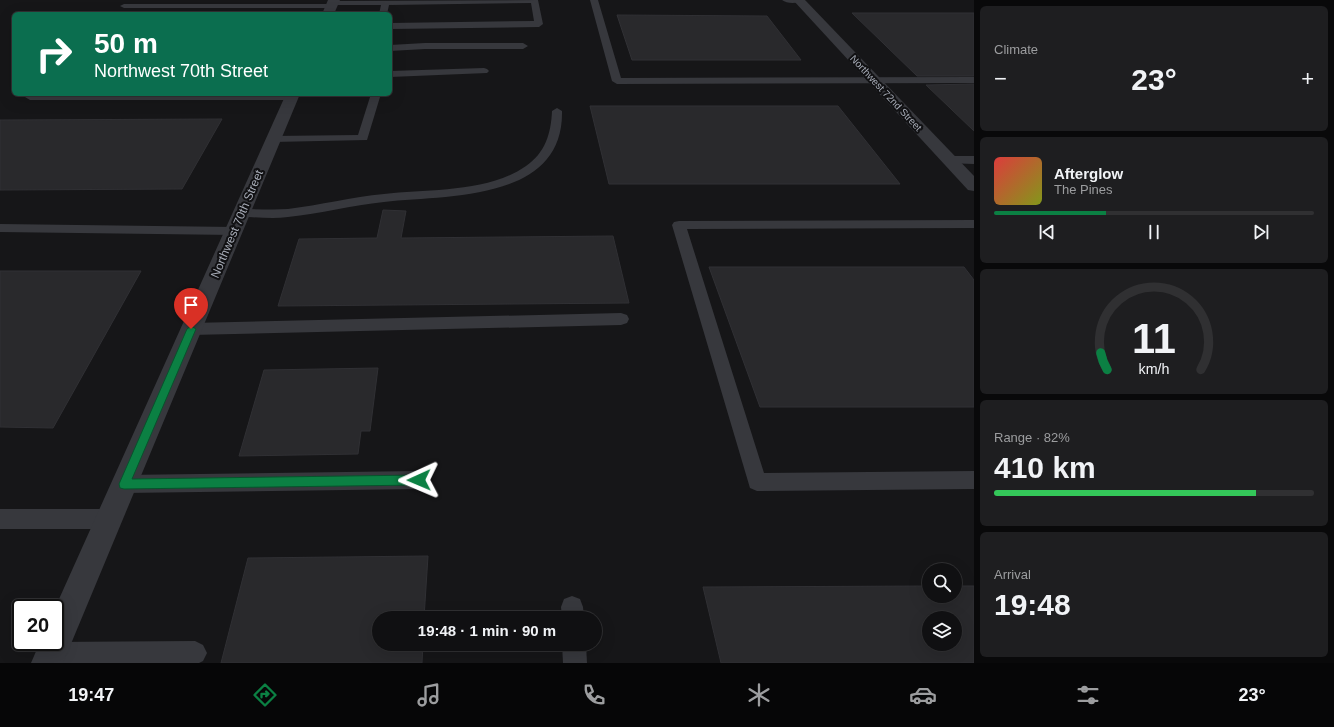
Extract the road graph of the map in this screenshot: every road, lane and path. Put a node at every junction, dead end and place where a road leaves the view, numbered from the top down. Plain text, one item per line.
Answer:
1 (594, 0) edge
2 (786, 0) edge
3 (799, 0) edge
4 (386, 3) junction
5 (124, 6) dead end
6 (331, 6) edge
7 (384, 12) edge
8 (392, 26) edge
9 (523, 46) dead end
10 (392, 48) edge
11 (484, 71) dead end
12 (392, 74) edge
13 (974, 80) edge
14 (875, 81) junction
15 (292, 96) edge
16 (30, 97) dead end
17 (375, 97) dead end
18 (557, 111) dead end
19 (273, 139) junction
20 (949, 160) junction
21 (974, 160) edge
22 (974, 186) edge
23 (238, 222) junction
24 (974, 224) edge
25 (0, 228) edge
26 (621, 320) dead end
27 (191, 329) junction
28 (419, 480) dead end
29 (974, 480) edge
30 (124, 484) junction
31 (0, 519) edge
32 (109, 519) junction
33 (574, 651) edge
34 (195, 653) dead end
35 (49, 659) edge
36 (575, 663) edge

1 - 14 lane
2 - 3 lane
3 - 14 street, Northwest 72nd Street
4 - 6 lane
4 - 7 lane
4 - 8 lane
5 - 6 lane
9 - 10 lane
11 - 12 lane
13 - 14 lane
14 - 20 street, Northwest 72nd Street
15 - 16 lane
15 - 19 street, Northwest 70th Street
17 - 19 lane
18 - 23 lane
19 - 23 street, Northwest 70th Street
20 - 21 lane
20 - 22 street, Northwest 72nd Street
23 - 25 lane
23 - 27 street, Northwest 70th Street
24 - 29 lane
26 - 27 lane
27 - 30 street, Northwest 70th Street
28 - 30 lane
30 - 32 street, Northwest 70th Street
31 - 32 lane
32 - 35 street, Northwest 70th Street
33 - 36 lane
34 - 35 lane

